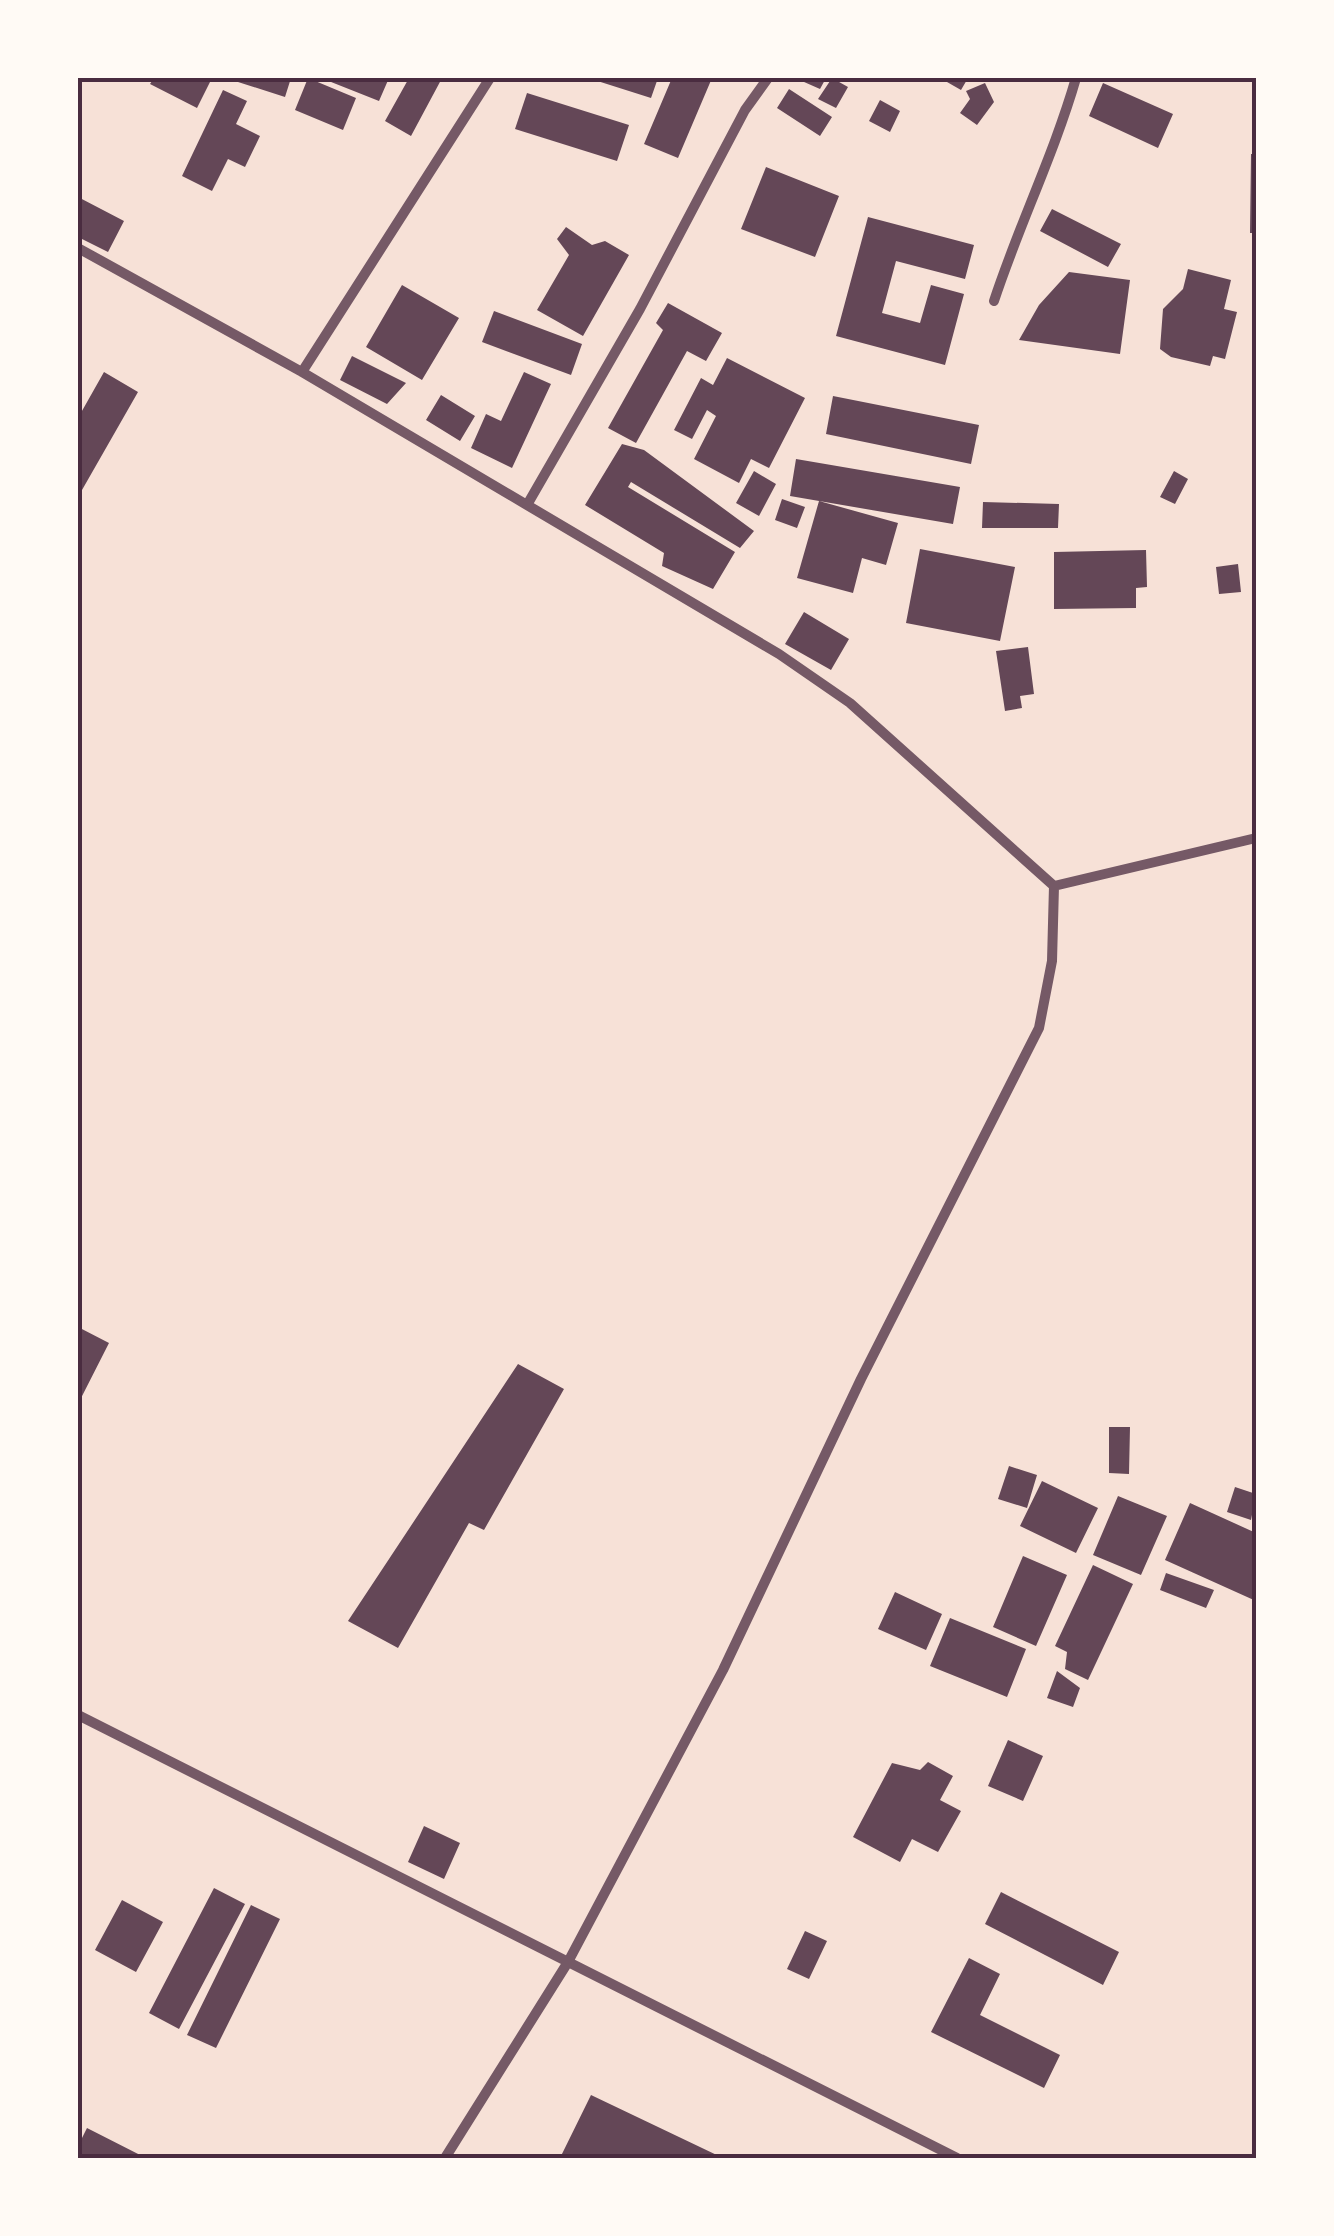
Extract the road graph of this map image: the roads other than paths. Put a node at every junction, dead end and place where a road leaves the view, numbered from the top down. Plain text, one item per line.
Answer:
1 (490, 78) edge
2 (768, 78) edge
3 (1076, 78) edge
4 (78, 248) edge
5 (994, 301) dead end
6 (302, 372) junction
7 (527, 505) junction
8 (1256, 838) edge
9 (1054, 886) junction
10 (78, 1715) edge
11 (568, 1962) junction
12 (445, 2158) edge
13 (957, 2158) edge

1 - 6 street
2 - 7 street
3 - 5 street
4 - 6 street
6 - 7 street
7 - 9 street
8 - 9 street
9 - 11 street
10 - 11 street
11 - 12 street
11 - 13 street

